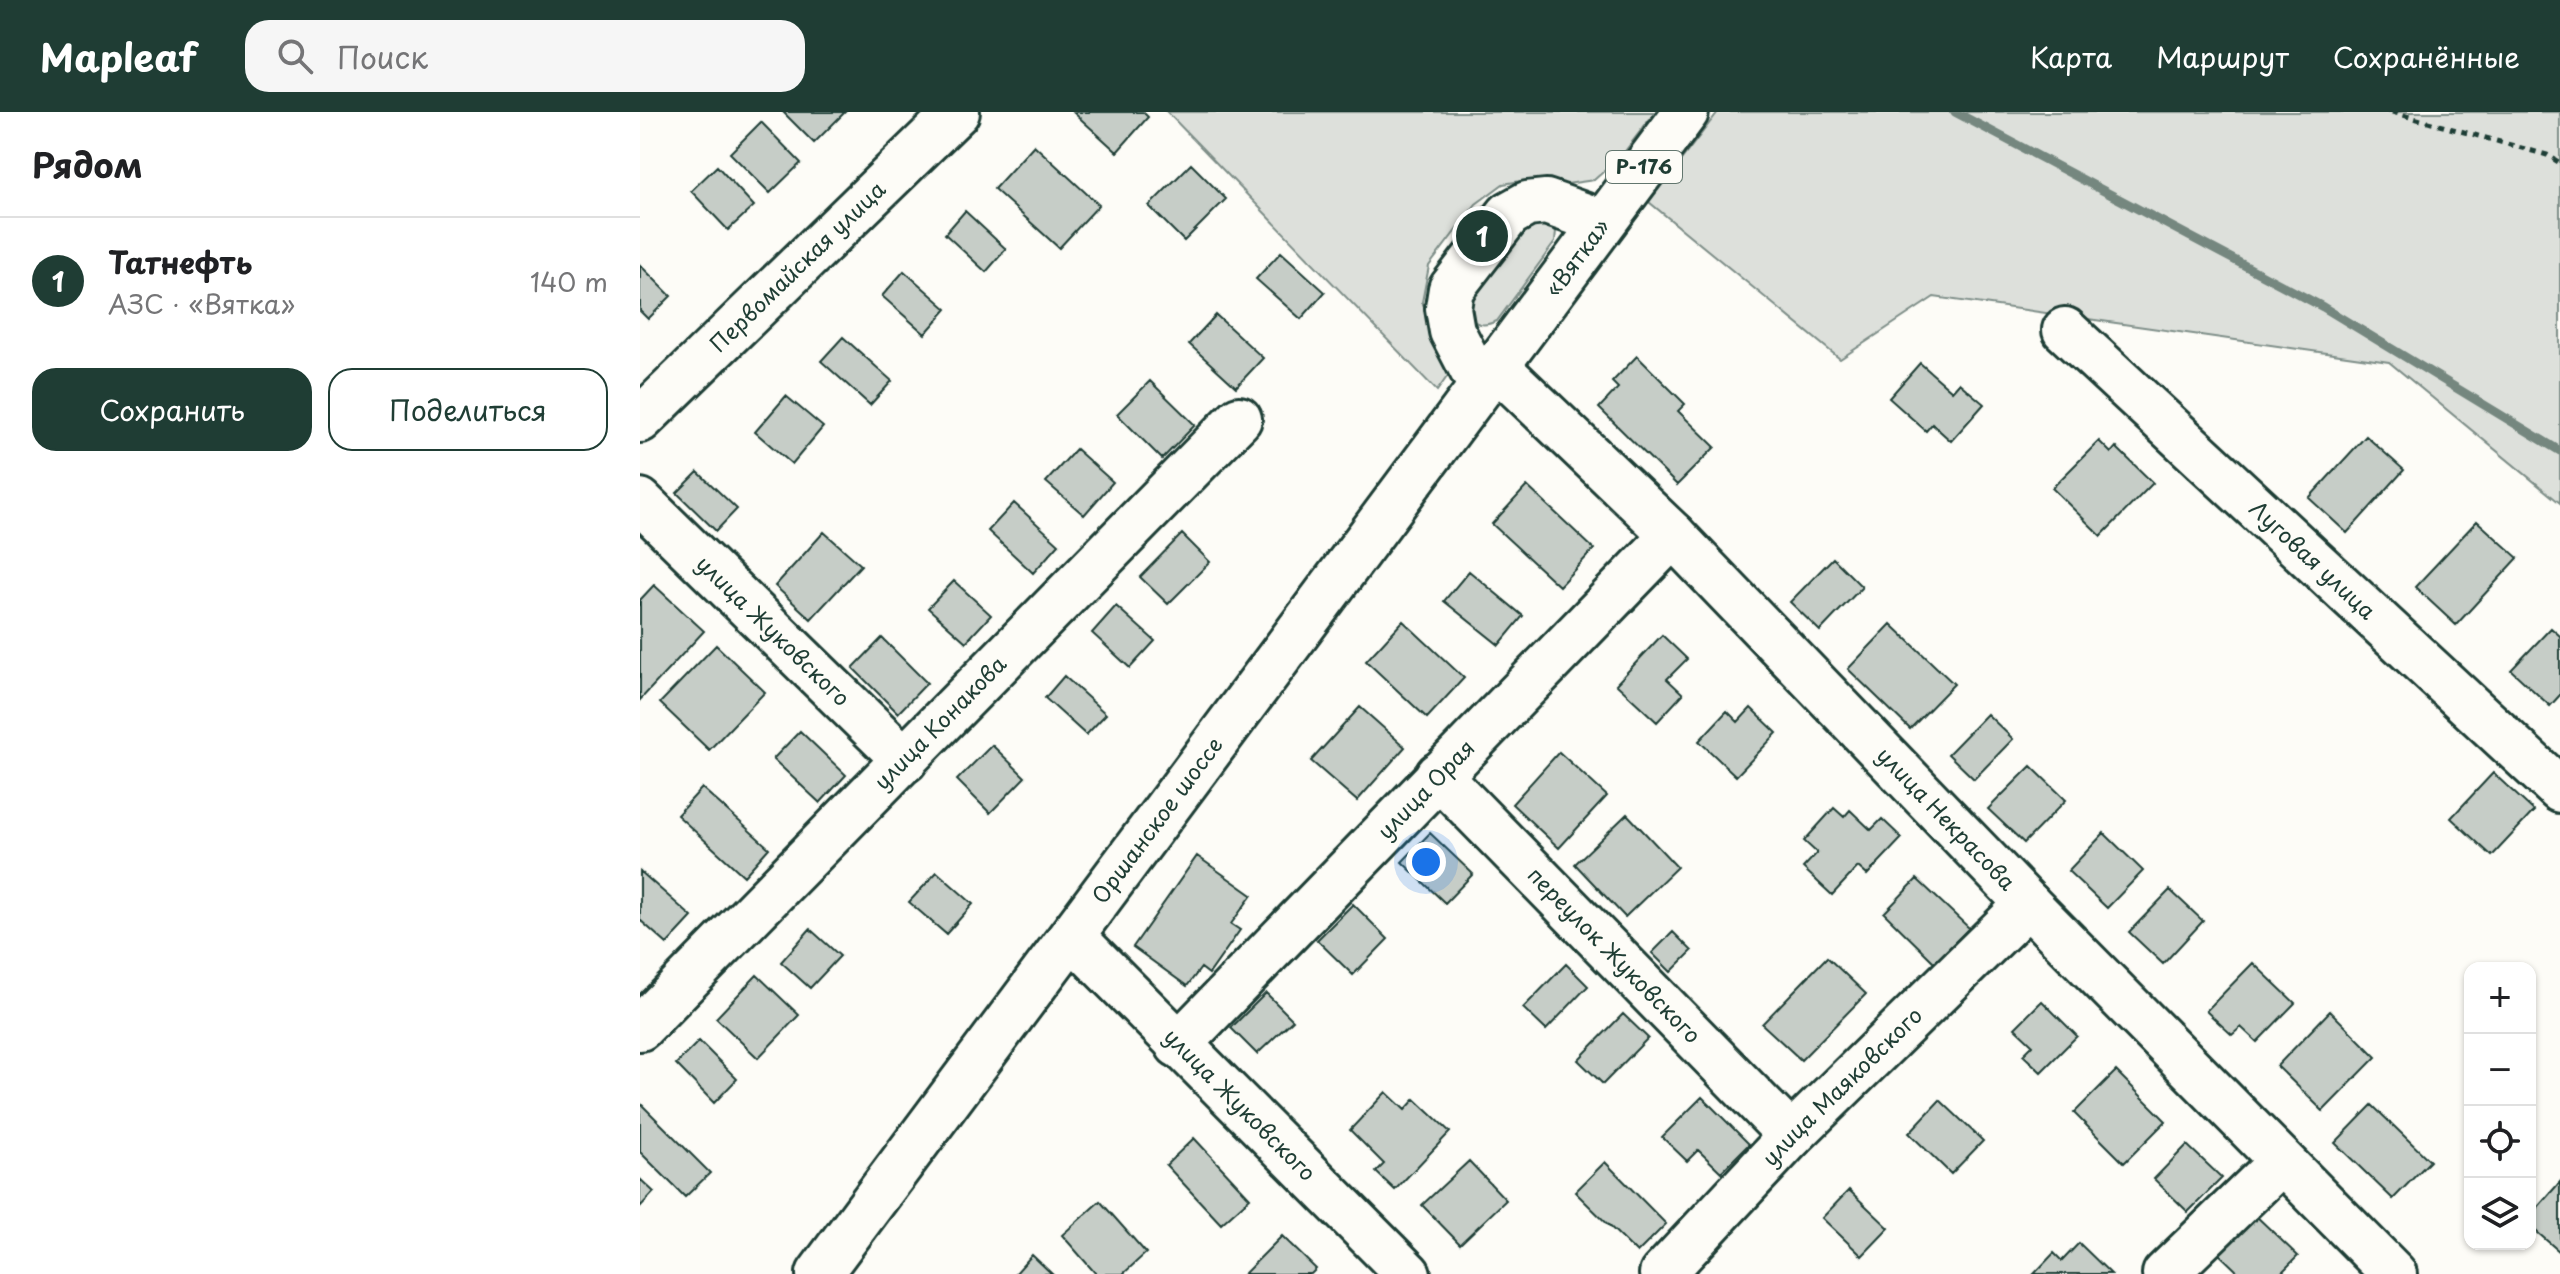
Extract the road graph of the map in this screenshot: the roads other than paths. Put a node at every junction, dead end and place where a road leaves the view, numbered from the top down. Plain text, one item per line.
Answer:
1 (957, 112) edge
2 (1686, 112) edge
3 (1603, 222) junction
4 (2065, 330) dead end
5 (1488, 375) junction
6 (1239, 419) dead end
7 (640, 420) edge
8 (640, 501) edge
9 (1673, 535) junction
10 (905, 760) junction
11 (1438, 775) junction
12 (2560, 790) edge
13 (2028, 904) junction
14 (1072, 936) junction
15 (640, 1028) edge
16 (1178, 1045) junction
17 (1791, 1136) junction
18 (2281, 1162) junction
19 (819, 1274) edge
20 (1408, 1274) edge
21 (1662, 1274) edge
22 (2165, 1274) edge
23 (2394, 1274) edge

1 - 7 street, Первомайская улица
2 - 3 street, «Вятка» / Р-176
3 - 5 street, «Вятка»
3 - 5 street, улица Некрасова
4 - 12 street, Луговая улица
5 - 9 street, улица Некрасова
5 - 14 street, Оршанское шоссе
6 - 10 street, улица Конакова
8 - 10 street, улица Жуковского
9 - 11 street, улица Орая
9 - 13 street, улица Некрасова
10 - 15 street, улица Конакова
11 - 16 street, улица Орая
11 - 17 street, переулок Жуковского
13 - 17 street, улица Маяковского
13 - 18 street, улица Некрасова
14 - 16 street, улица Жуковского
14 - 19 street, Оршанское шоссе
16 - 20 street, улица Жуковского
17 - 21 street, улица Маяковского
18 - 22 street
18 - 23 street, улица Некрасова

